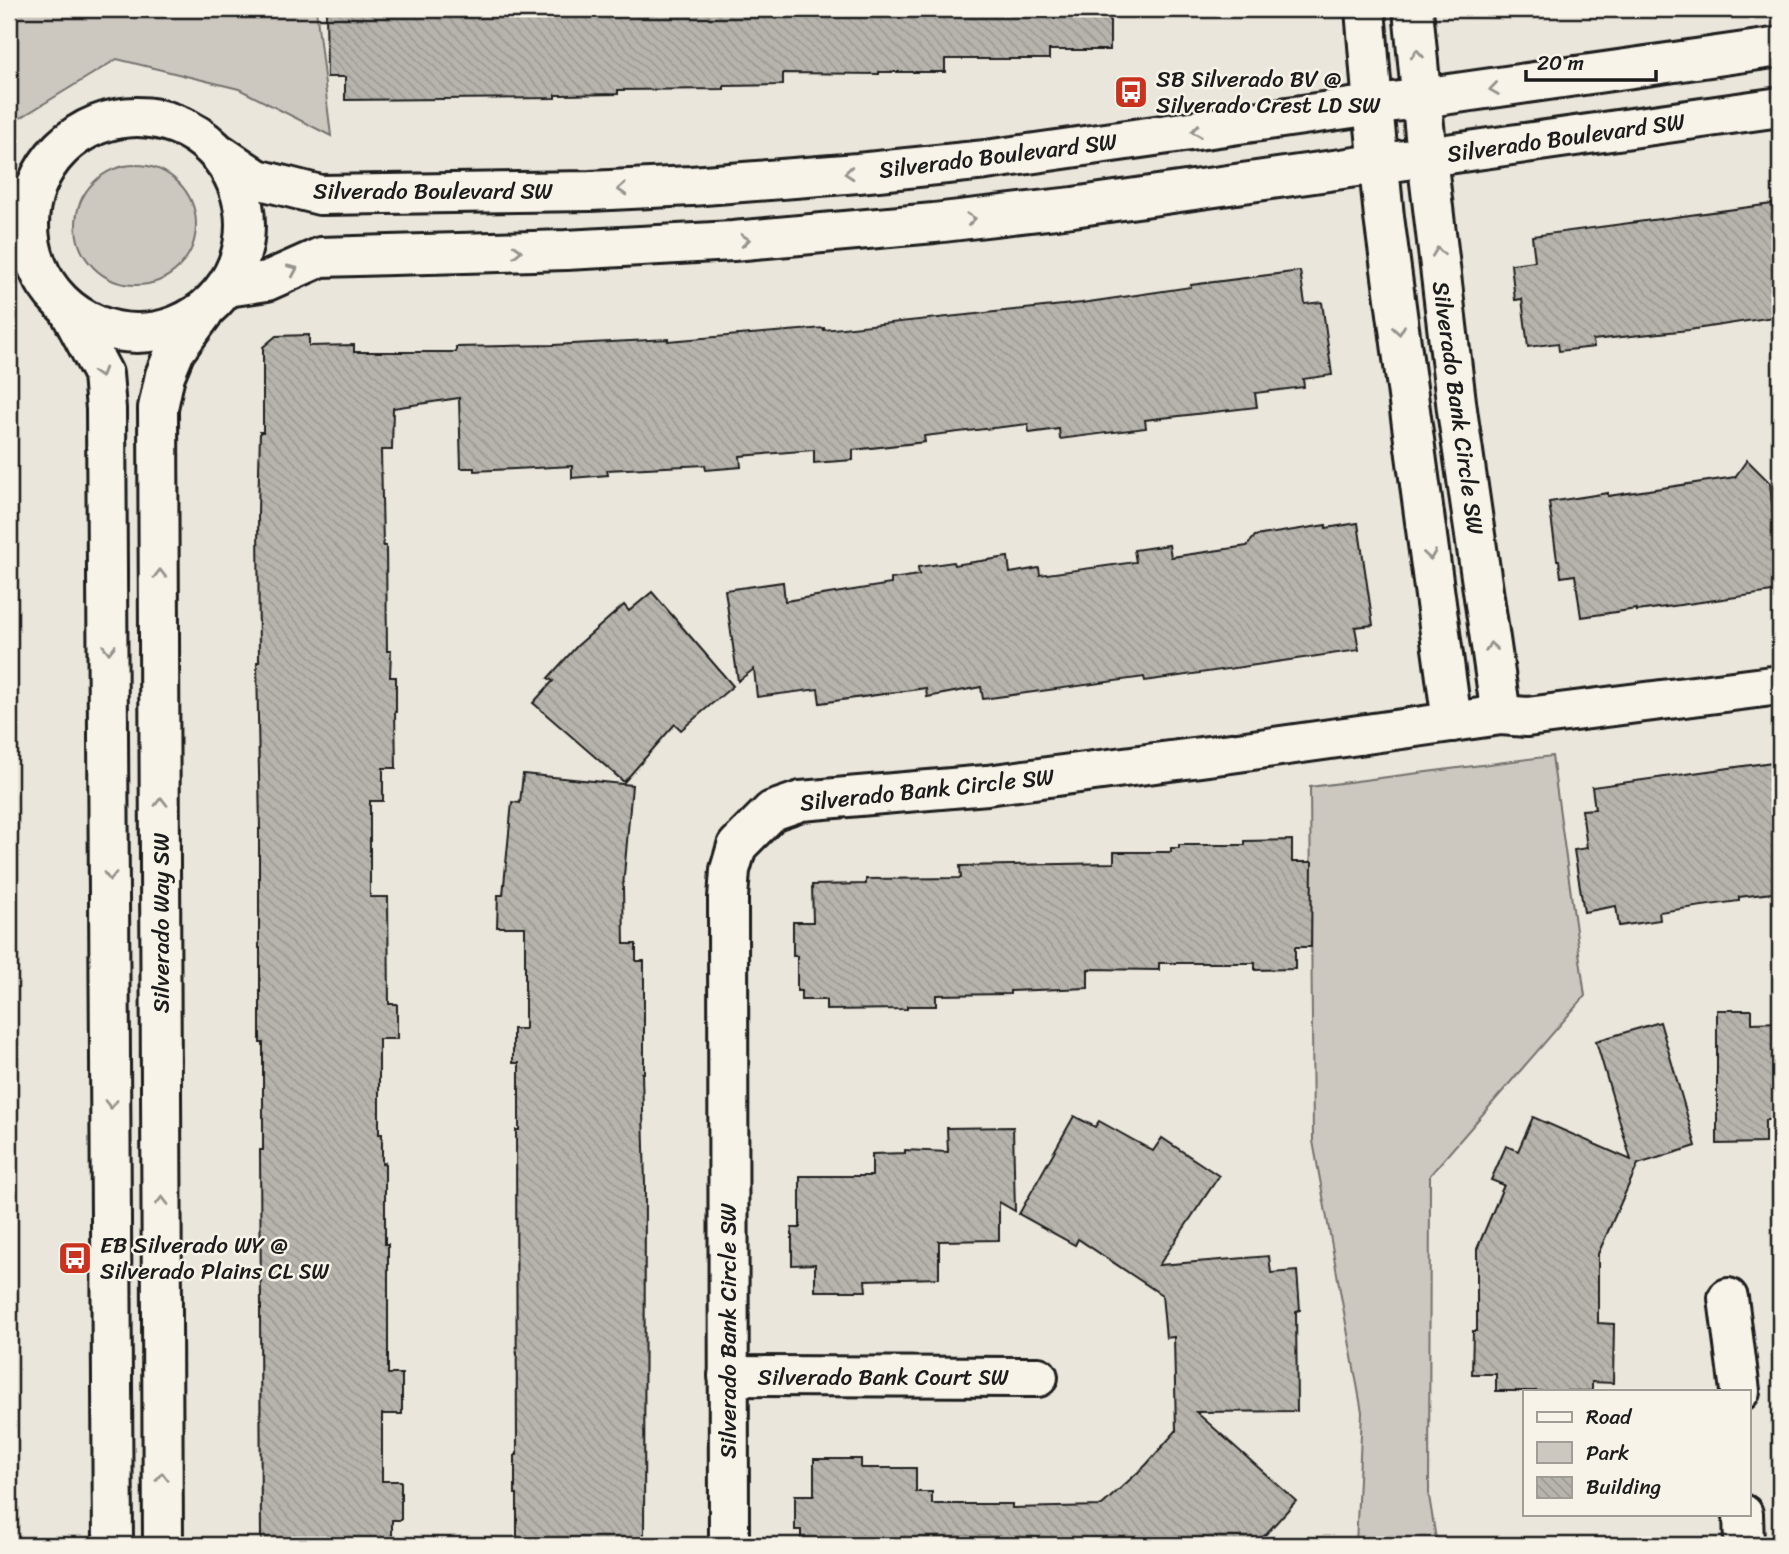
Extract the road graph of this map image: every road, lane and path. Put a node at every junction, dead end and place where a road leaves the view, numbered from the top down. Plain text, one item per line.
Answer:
1 (1365, 9) edge
2 (1413, 9) edge
3 (1780, 47) edge
4 (1421, 100) junction
5 (1373, 106) junction
6 (1780, 107) edge
7 (220, 154) junction
8 (1427, 157) junction
9 (48, 163) junction
10 (1378, 165) junction
11 (9, 185) edge
12 (9, 267) edge
13 (58, 299) junction
14 (215, 300) junction
15 (1780, 685) edge
16 (1501, 715) junction
17 (1452, 722) junction
18 (1728, 1298) dead end
19 (728, 1376) junction
20 (1038, 1377) dead end
21 (1741, 1390) edge
22 (1743, 1516) edge
23 (113, 1545) edge
24 (163, 1545) edge
25 (729, 1545) edge
26 (1744, 1545) edge

1 - 5 street, Silverado Bank Circle SW
4 -> 2 street, Silverado Bank Circle SW
3 -> 4 street, Silverado Boulevard SW
4 - 5 street, Silverado Boulevard SW
4 - 8 street, Silverado Bank Circle SW
5 -> 7 street, Silverado Boulevard SW
5 - 10 street, Silverado Bank Circle SW
6 - 8 street, Silverado Boulevard SW
7 - 9 street
7 - 14 street
8 - 10 street, Silverado Boulevard SW
16 -> 8 street, Silverado Bank Circle SW
9 - 11 street
9 - 13 street
14 -> 10 street, Silverado Boulevard SW
10 -> 17 street, Silverado Bank Circle SW
12 - 13 street
13 - 14 street
13 -> 23 street
24 -> 14 street, Silverado Way SW
15 - 16 street, Silverado Bank Circle SW
16 - 17 street, Silverado Bank Circle SW
17 - 19 street, Silverado Bank Circle SW
18 - 21 street
19 - 20 street, Silverado Bank Court SW
19 - 25 street, Silverado Bank Circle SW
22 - 26 street

